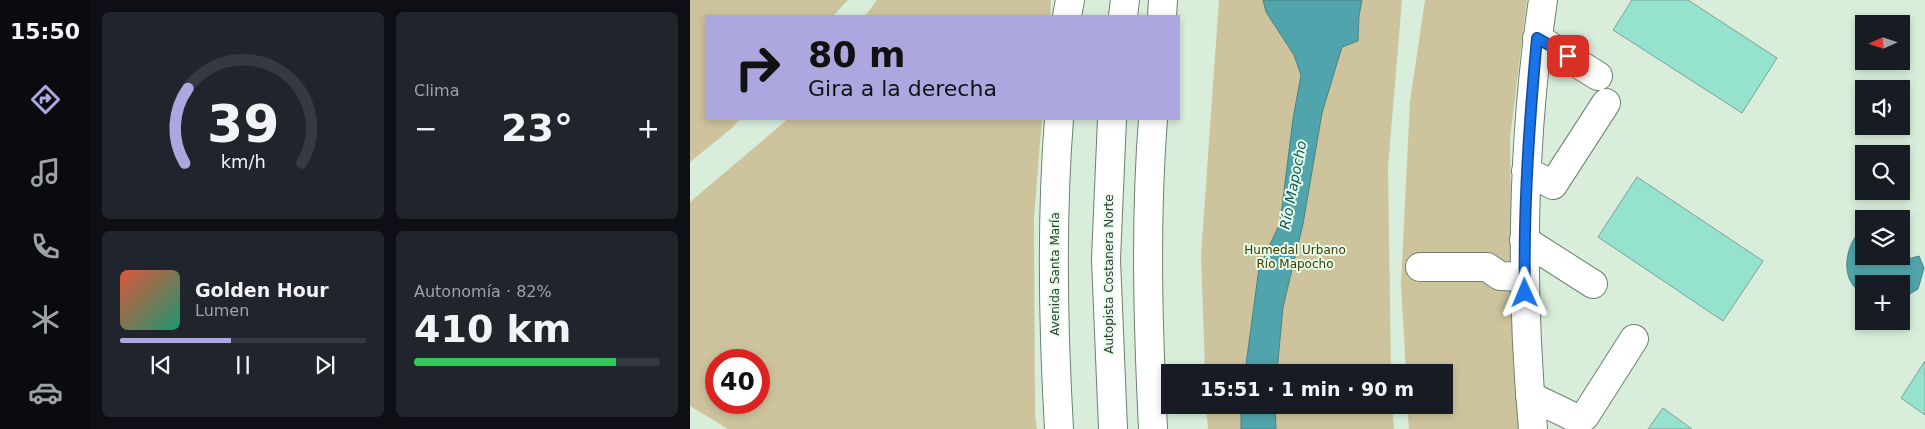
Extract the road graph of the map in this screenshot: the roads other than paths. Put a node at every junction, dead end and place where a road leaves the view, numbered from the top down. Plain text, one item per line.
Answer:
1 (1070, 0) edge
2 (1125, 0) edge
3 (1163, 0) edge
4 (1543, 0) edge
5 (1067, 15) edge
6 (1122, 15) edge
7 (1162, 15) edge
8 (1537, 38) junction
9 (1598, 76) dead end
10 (1606, 103) dead end
11 (1059, 120) edge
12 (1112, 120) edge
13 (1153, 120) edge
14 (1526, 171) junction
15 (1524, 240) junction
16 (1420, 267) dead end
17 (1525, 277) junction
18 (1593, 284) dead end
19 (1634, 339) dead end
20 (1530, 396) junction
21 (1059, 429) edge
22 (1113, 429) edge
23 (1153, 429) edge
24 (1532, 429) edge

1 - 5 main road
2 - 6 main road
3 - 7 main road
4 - 8 main road
8 - 9 main road
8 - 14 main road
10 - 14 main road
11 - 21 main road, Avenida Santa María
12 - 22 main road, Autopista Costanera Norte
13 - 23 main road
14 - 15 main road
15 - 17 main road
15 - 18 main road
16 - 17 main road
17 - 20 main road
19 - 20 main road
20 - 24 main road

